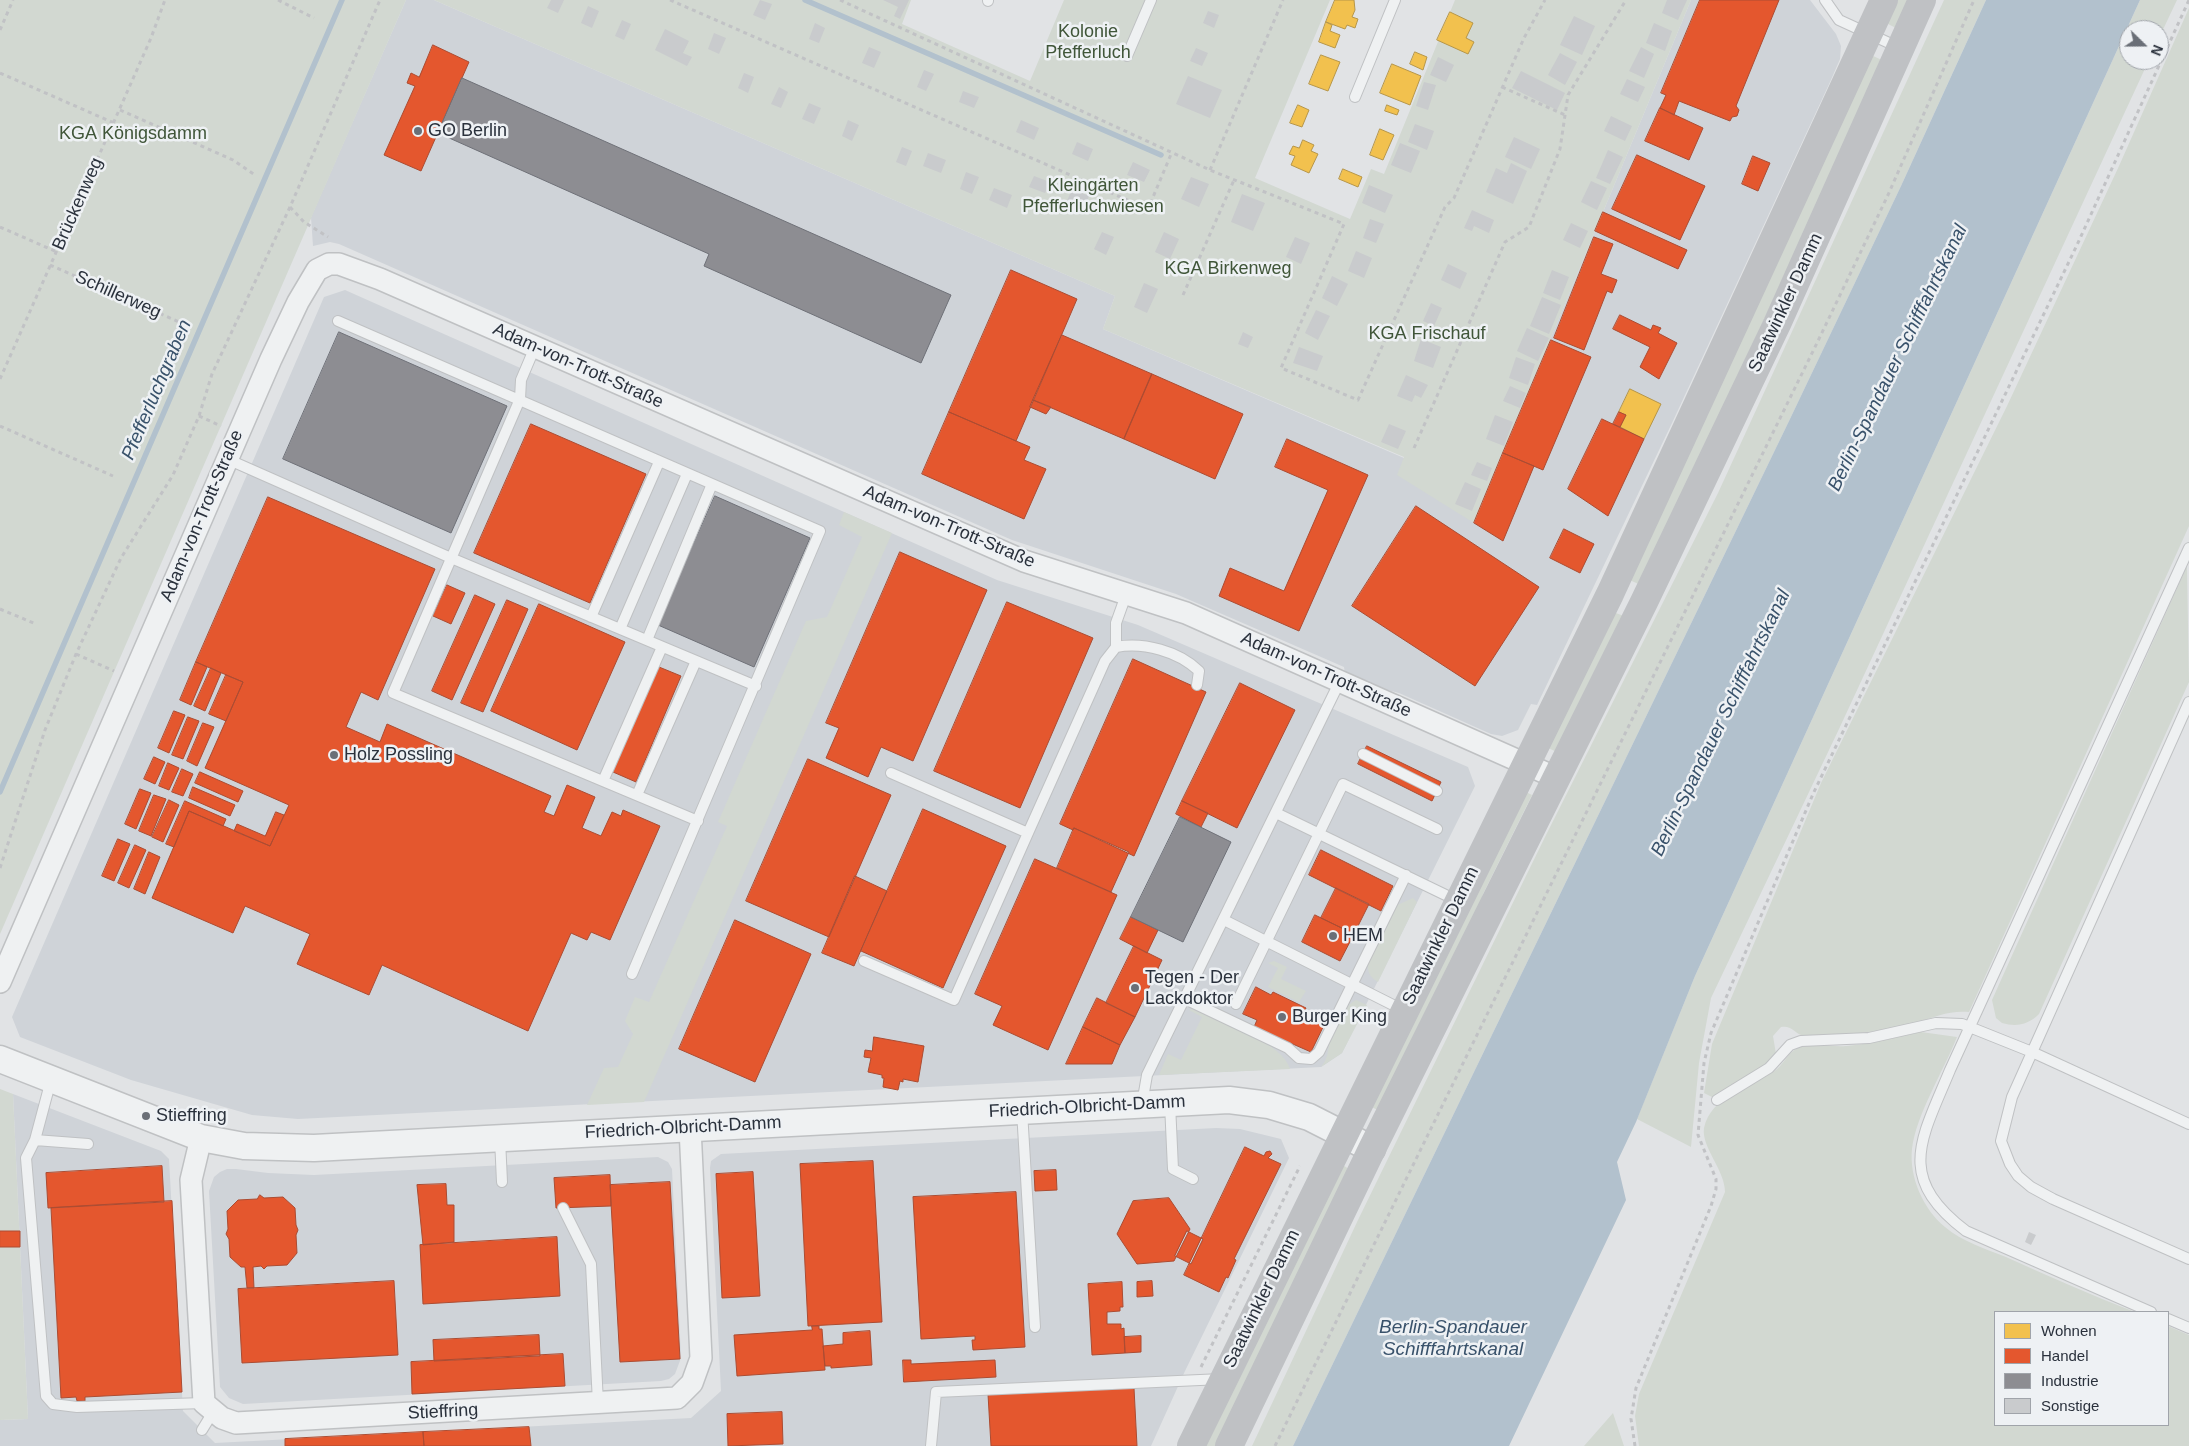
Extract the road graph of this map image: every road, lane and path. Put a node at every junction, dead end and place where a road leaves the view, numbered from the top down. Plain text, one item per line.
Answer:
1 (13, 0) edge
2 (166, 0) edge
3 (278, 0) edge
4 (380, 0) edge
5 (670, 0) edge
6 (840, 0) edge
7 (1151, 0) edge
8 (1283, 0) edge
9 (1395, 0) edge
10 (1545, 0) edge
11 (1626, 0) edge
12 (1884, 0) edge
13 (1922, 0) edge
14 (1974, 0) edge
15 (2188, 0) edge
16 (1826, 1) edge
17 (314, 18) dead end
18 (0, 30) edge
19 (1869, 35) junction
20 (1900, 48) junction
21 (1127, 56) dead end
22 (0, 73) edge
23 (1502, 87) junction
24 (1355, 97) dead end
25 (120, 110) junction
26 (1565, 115) junction
27 (114, 123) junction
28 (1172, 152) junction
29 (1210, 170) junction
30 (255, 174) dead end
31 (1234, 180) junction
32 (290, 207) junction
33 (0, 227) edge
34 (328, 236) dead end
35 (57, 252) junction
36 (50, 265) junction
37 (1182, 295) dead end
38 (338, 321) dead end
39 (186, 326) dead end
40 (535, 347) junction
41 (0, 379) edge
42 (520, 399) junction
43 (0, 426) edge
44 (1414, 448) dead end
45 (227, 459) junction
46 (659, 462) junction
47 (687, 474) junction
48 (113, 476) dead end
49 (712, 484) junction
50 (2189, 548) edge
51 (451, 558) junction
52 (1126, 595) junction
53 (1629, 595) junction
54 (0, 609) edge
55 (590, 617) junction
56 (36, 624) dead end
57 (620, 629) junction
58 (647, 640) junction
59 (662, 647) junction
60 (1116, 647) junction
61 (76, 654) junction
62 (696, 661) junction
63 (132, 679) junction
64 (1340, 680) junction
65 (1197, 685) dead end
66 (756, 686) junction
67 (2189, 702) edge
68 (1363, 754) dead end
69 (1526, 764) junction
70 (891, 773) dead end
71 (1557, 778) junction
72 (603, 781) junction
73 (1436, 791) dead end
74 (638, 795) junction
75 (1276, 813) junction
76 (698, 821) junction
77 (1437, 830) dead end
78 (1028, 833) junction
79 (1318, 833) junction
80 (0, 868) edge
81 (1406, 875) junction
82 (1459, 901) junction
83 (1224, 920) junction
84 (1266, 941) junction
85 (864, 961) dead end
86 (632, 974) dead end
87 (0, 982) edge
88 (1353, 984) junction
89 (1184, 1000) junction
90 (1236, 1004) dead end
91 (1404, 1010) junction
92 (1971, 1026) junction
93 (2032, 1052) junction
94 (0, 1059) edge
95 (51, 1079) junction
96 (1717, 1100) dead end
97 (1170, 1103) junction
98 (1142, 1104) junction
99 (1022, 1110) junction
100 (2189, 1124) edge
101 (690, 1128) junction
102 (1343, 1135) junction
103 (201, 1138) junction
104 (500, 1138) junction
105 (35, 1140) junction
106 (88, 1144) dead end
107 (1372, 1149) junction
108 (1303, 1161) dead end
109 (1193, 1179) dead end
110 (502, 1182) dead end
111 (563, 1208) dead end
112 (2189, 1259) edge
113 (2149, 1311) edge
114 (2169, 1319) edge
115 (1035, 1327) dead end
116 (2189, 1328) edge
117 (1223, 1379) junction
118 (1195, 1380) junction
119 (598, 1403) junction
120 (206, 1415) junction
121 (931, 1446) edge
122 (1191, 1446) edge
123 (1229, 1446) edge
124 (1275, 1446) edge
125 (1635, 1446) edge

1 - 18 path
2 - 25 path, Brückenweg
3 - 17 path
4 - 32 path
5 - 28 path
6 - 28 path
7 - 21 lane
8 - 29 path
9 - 24 lane
10 - 23 path
11 - 26 path
12 - 19 main road, Saatwinkler Damm
13 - 20 main road, Saatwinkler Damm
14 - 124 path
15 - 125 path
16 - 19 lane
19 - 20 lane
19 - 53 main road, Saatwinkler Damm
20 - 53 main road, Saatwinkler Damm
22 - 27 path
23 - 26 path
23 - 31 path
25 - 27 path, Brückenweg
25 - 30 path
26 - 44 path
27 - 35 path, Brückenweg
28 - 29 path
29 - 31 path
31 - 37 path
32 - 34 path
32 - 61 path
33 - 35 path
35 - 36 path, Brückenweg
36 - 39 path, Schillerweg
36 - 41 path, Brückenweg
38 - 42 lane
40 - 42 lane
40 - 45 street, Adam-von-Trott-Straße
40 - 52 street, Adam-von-Trott-Straße
42 - 46 lane
42 - 51 lane
43 - 48 path
45 - 51 lane
45 - 63 street, Adam-von-Trott-Straße
46 - 47 lane
46 - 55 lane
47 - 49 lane
47 - 57 lane
49 - 58 lane
49 - 66 lane
50 - 92 lane
51 - 55 lane
51 - 72 lane
52 - 60 lane
52 - 64 street, Adam-von-Trott-Straße
53 - 69 main road, Saatwinkler Damm
53 - 71 main road, Saatwinkler Damm
54 - 56 path
55 - 57 lane
57 - 58 lane
58 - 59 lane
59 - 62 lane
59 - 72 lane
60 - 65 lane
60 - 78 lane
61 - 63 path
61 - 80 path
62 - 66 lane
62 - 74 lane
63 - 87 street, Adam-von-Trott-Straße
64 - 69 street, Adam-von-Trott-Straße
64 - 75 lane
66 - 76 lane
67 - 93 lane
68 - 73 lane
69 - 71 street, Adam-von-Trott-Straße
69 - 82 main road, Saatwinkler Damm
70 - 78 lane
71 - 107 main road, Saatwinkler Damm
72 - 74 lane
74 - 76 lane
75 - 79 lane
75 - 83 lane
76 - 86 lane
77 - 79 lane
78 - 85 lane
79 - 81 lane
79 - 84 lane
81 - 82 lane
81 - 88 lane
82 - 91 main road, Saatwinkler Damm
83 - 84 lane
83 - 89 lane
84 - 88 lane
84 - 90 lane
88 - 89 lane
88 - 91 lane
89 - 98 lane
91 - 102 main road, Saatwinkler Damm
92 - 93 lane
92 - 96 lane
92 - 113 lane
93 - 100 lane
93 - 112 lane
94 - 95 street, Friedrich-Olbricht-Damm
95 - 103 street, Friedrich-Olbricht-Damm
95 - 105 lane
97 - 98 street, Friedrich-Olbricht-Damm
97 - 102 street, Friedrich-Olbricht-Damm
97 - 109 lane
98 - 99 street, Friedrich-Olbricht-Damm
99 - 101 street, Friedrich-Olbricht-Damm
99 - 115 lane
101 - 104 street, Friedrich-Olbricht-Damm
101 - 119 street, Stieffring
102 - 107 street, Friedrich-Olbricht-Damm
102 - 117 main road, Saatwinkler Damm
103 - 104 street, Friedrich-Olbricht-Damm
103 - 120 street
104 - 110 lane
105 - 106 lane
105 - 120 lane
107 - 123 main road, Saatwinkler Damm
108 - 118 path
111 - 119 lane
114 - 116 lane
117 - 118 lane
117 - 122 main road, Saatwinkler Damm
118 - 121 lane
119 - 120 street, Stieffring

